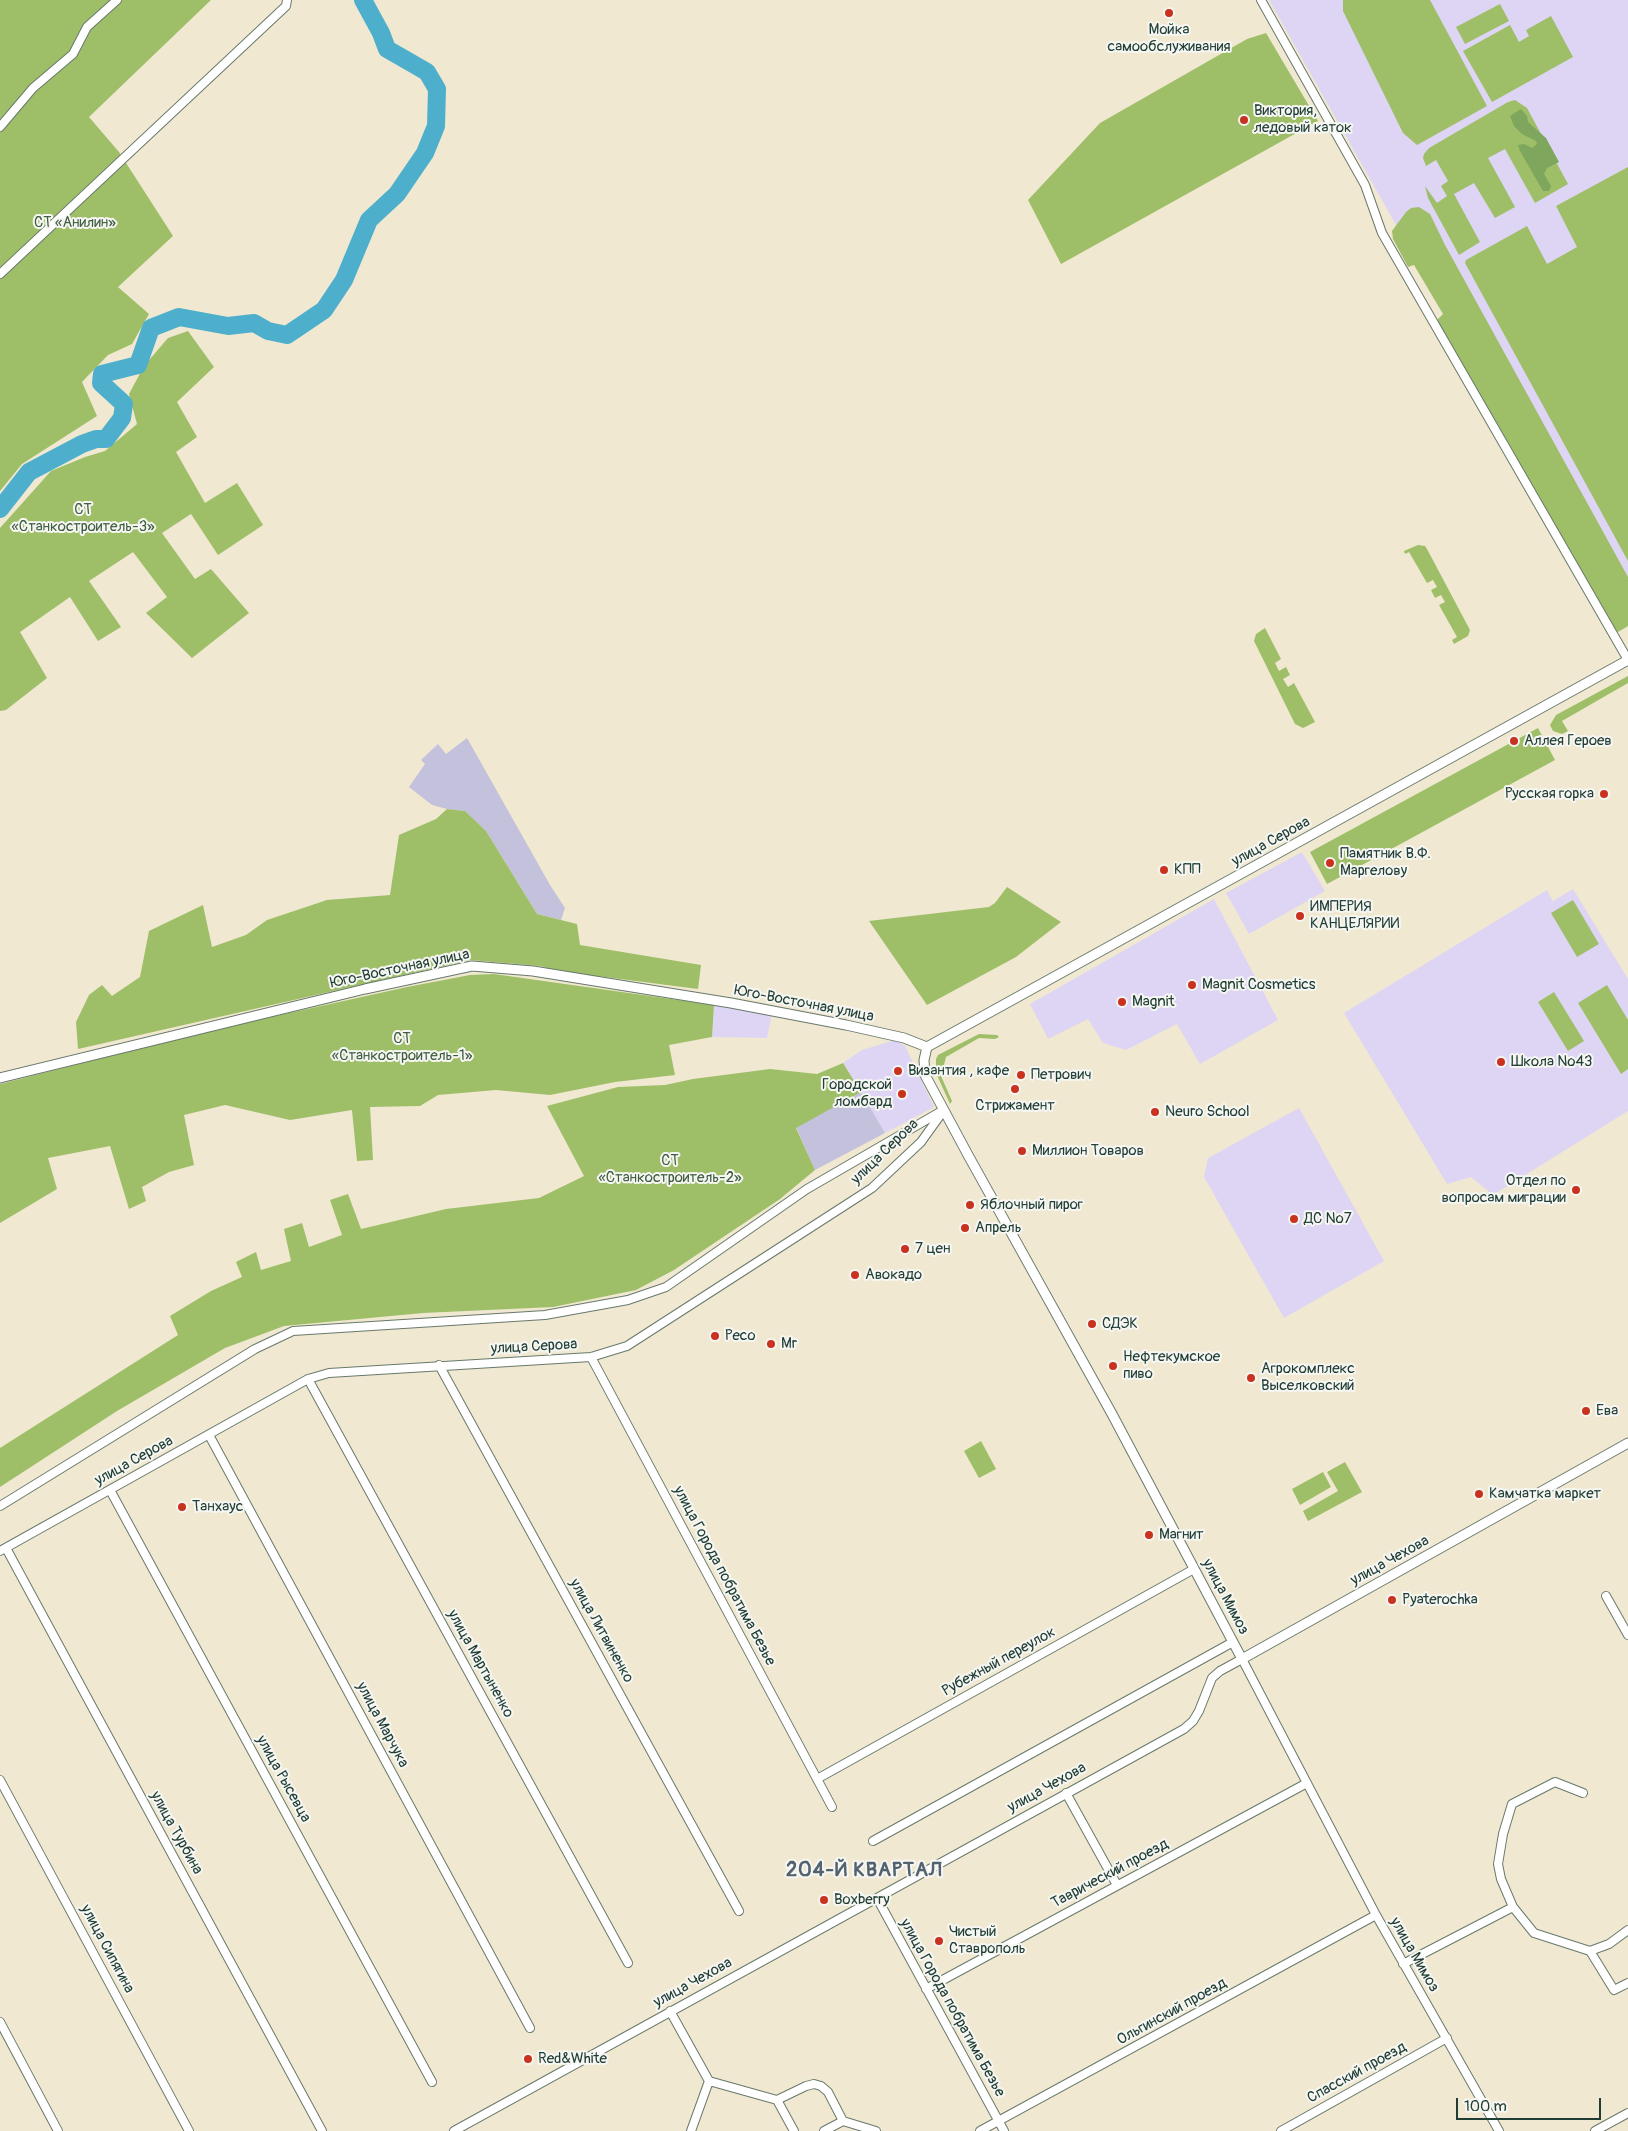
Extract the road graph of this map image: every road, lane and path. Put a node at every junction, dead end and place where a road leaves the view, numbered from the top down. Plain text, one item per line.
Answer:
1 (117, 0) edge
2 (287, 0) edge
3 (1261, 0) edge
4 (0, 127) edge
5 (0, 274) edge
6 (1628, 660) edge
7 (927, 1047) junction
8 (0, 1078) edge
9 (944, 1110) junction
10 (591, 1358) junction
11 (439, 1365) junction
12 (308, 1379) junction
13 (209, 1435) junction
14 (1628, 1443) edge
15 (110, 1490) junction
16 (0, 1506) edge
17 (3, 1549) edge
18 (1194, 1569) junction
19 (1606, 1596) dead end
20 (1628, 1635) edge
21 (1232, 1642) junction
22 (1242, 1659) junction
23 (817, 1779) junction
24 (0, 1780) edge
25 (1307, 1783) junction
26 (1066, 1793) junction
27 (1583, 1793) dead end
28 (832, 1807) dead end
29 (873, 1841) dead end
30 (1117, 1885) junction
31 (876, 1898) junction
32 (1513, 1907) junction
33 (739, 1911) dead end
34 (1376, 1915) junction
35 (1628, 1930) edge
36 (1590, 1951) junction
37 (628, 1962) dead end
38 (1404, 1964) junction
39 (1628, 1983) edge
40 (926, 1989) junction
41 (670, 2012) junction
42 (0, 2022) edge
43 (530, 2028) dead end
44 (1447, 2038) junction
45 (709, 2081) junction
46 (432, 2082) dead end
47 (777, 2100) junction
48 (1628, 2113) edge
49 (843, 2121) junction
50 (999, 2121) junction
51 (58, 2131) edge
52 (189, 2131) edge
53 (322, 2131) edge
54 (454, 2131) edge
55 (692, 2131) edge
56 (794, 2131) edge
57 (824, 2131) edge
58 (876, 2131) edge
59 (980, 2131) edge
60 (1004, 2131) edge
61 (1281, 2131) edge
62 (1499, 2131) edge
63 (1595, 2131) edge

1 - 4 street
2 - 5 street
3 - 6 street
6 - 7 street, улица Серова
7 - 8 street, Юго-Восточная улица
7 - 9 street, улица Мимоз
9 - 10 street, улица Серова
9 - 16 street, улица Серова
9 - 18 street, улица Мимоз
10 - 11 street, улица Серова
10 - 23 street, улица Города побратима Безье
11 - 12 street, улица Серова
11 - 33 street, улица Литвиненко
12 - 13 street, улица Серова
12 - 37 street, улица Мартыненко
13 - 15 street, улица Серова
13 - 43 street, улица Марчука
14 - 22 street, улица Чехова
15 - 17 street, улица Серова
15 - 46 street, улица Рысевца
17 - 53 street, улица Турбина
18 - 21 street, улица Мимоз
18 - 23 street, Рубежный переулок
19 - 20 street
21 - 22 street, улица Мимоз
21 - 29 street
22 - 25 street, улица Мимоз
22 - 26 street, улица Чехова
23 - 28 street, улица Города побратима Безье
24 - 52 street, улица Сипягина
25 - 30 street, Таврический проезд
25 - 34 street, улица Мимоз
26 - 30 street
26 - 31 street, улица Чехова
27 - 32 street
30 - 40 street, Таврический проезд
31 - 40 street, улица Города побратима Безье
31 - 41 street, улица Чехова
32 - 36 street
32 - 38 street
34 - 38 street, улица Мимоз
34 - 50 street, Ольгинский проезд
35 - 36 street
36 - 39 street
38 - 44 street, улица Мимоз
40 - 50 street, улица Города побратима Безье
41 - 45 street
41 - 54 street, улица Чехова
42 - 51 street
44 - 61 street, Спасский проезд
44 - 62 street, улица Мимоз
45 - 47 street
45 - 55 street
47 - 49 street
47 - 56 street
48 - 63 street
49 - 57 street
49 - 58 street
50 - 59 street, Ольгинский проезд
50 - 60 street, улица Города побратима Безье

